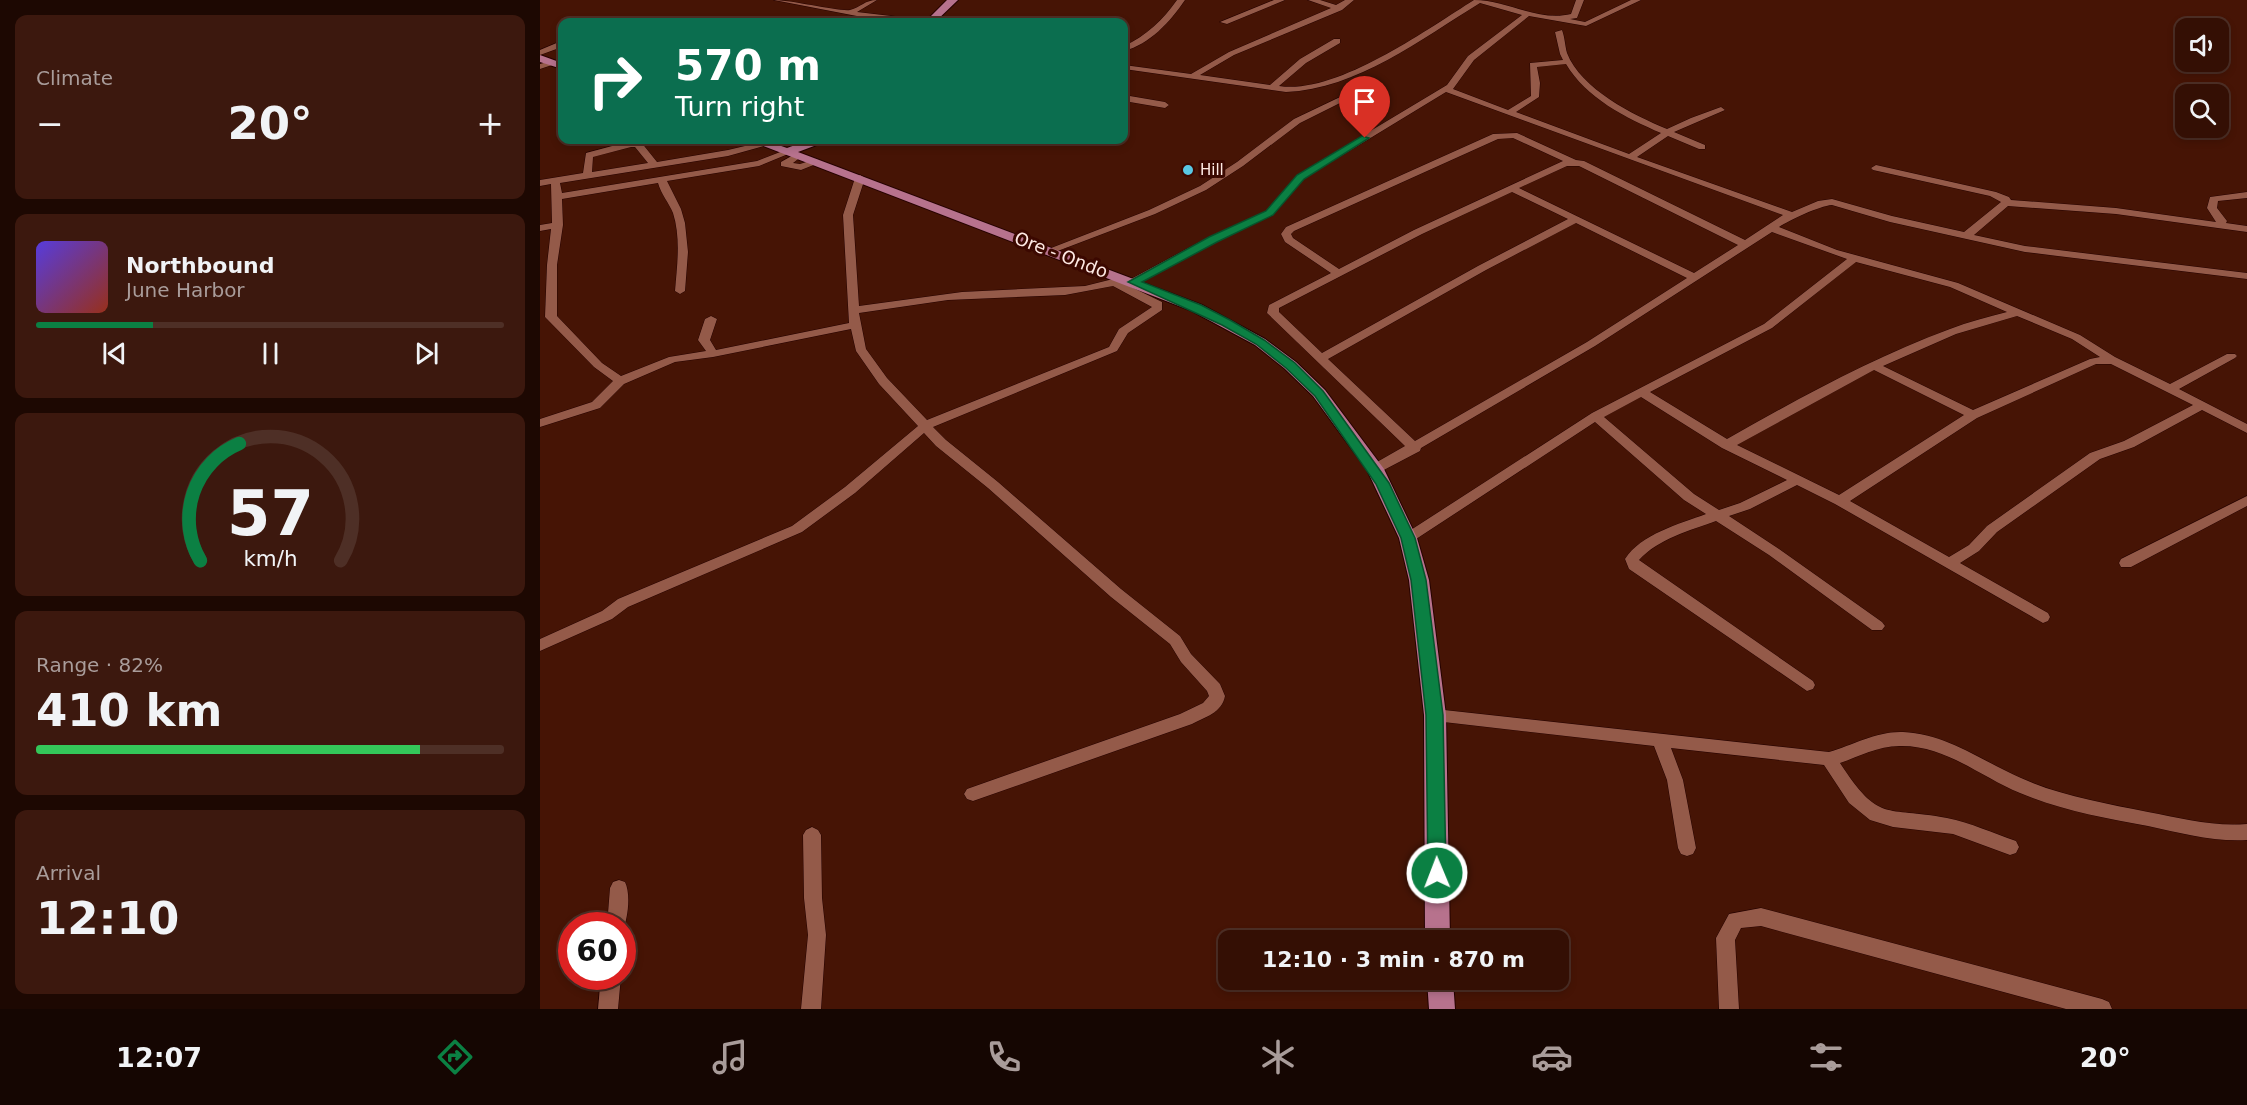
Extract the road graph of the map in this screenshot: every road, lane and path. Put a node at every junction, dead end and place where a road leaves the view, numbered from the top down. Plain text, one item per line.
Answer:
1 (778, 0) edge
2 (873, 0) edge
3 (953, 0) edge
4 (1181, 0) edge
5 (1281, 0) edge
6 (1312, 0) edge
7 (1350, 0) edge
8 (1479, 0) edge
9 (1580, 0) edge
10 (1637, 0) edge
11 (1339, 8) junction
12 (852, 12) junction
13 (1528, 15) junction
14 (896, 18) edge
15 (934, 18) edge
16 (1560, 19) junction
17 (1224, 22) dead end
18 (1586, 24) junction
19 (1596, 31) dead end
20 (1559, 32) dead end
21 (1337, 41) dead end
22 (558, 46) edge
23 (1128, 47) edge
24 (540, 53) edge
25 (540, 57) edge
26 (1567, 62) junction
27 (558, 64) edge
28 (540, 66) edge
29 (1128, 68) edge
30 (1193, 76) junction
31 (1449, 87) junction
32 (1272, 88) junction
33 (1305, 91) junction
34 (1360, 91) dead end
35 (1128, 99) edge
36 (1338, 102) junction
37 (1166, 105) dead end
38 (1720, 110) dead end
39 (1509, 112) junction
40 (1665, 132) junction
41 (756, 144) edge
42 (771, 144) edge
43 (811, 144) edge
44 (819, 144) edge
45 (1702, 147) dead end
46 (794, 152) junction
47 (1630, 158) junction
48 (814, 159) junction
49 (1573, 162) junction
50 (655, 165) junction
51 (1876, 168) dead end
52 (587, 176) junction
53 (856, 177) junction
54 (662, 179) junction
55 (555, 181) junction
56 (540, 183) edge
57 (1512, 188) junction
58 (2247, 195) edge
59 (558, 197) junction
60 (2006, 203) junction
61 (1791, 215) junction
62 (1575, 220) junction
63 (558, 225) junction
64 (2218, 225) junction
65 (540, 228) edge
66 (1771, 228) junction
67 (2247, 229) edge
68 (1965, 237) junction
69 (1746, 245) junction
70 (1051, 250) junction
71 (1853, 259) junction
72 (1336, 272) junction
73 (2247, 276) edge
74 (1696, 278) junction
75 (1123, 281) junction
76 (680, 291) dead end
77 (853, 310) junction
78 (2018, 312) junction
79 (545, 318) edge
80 (711, 319) dead end
81 (855, 326) junction
82 (713, 354) junction
83 (2231, 356) dead end
84 (1322, 358) junction
85 (2113, 360) junction
86 (1875, 366) junction
87 (620, 381) junction
88 (2170, 389) junction
89 (1641, 392) junction
90 (2201, 406) junction
91 (1973, 415) junction
92 (1596, 416) junction
93 (540, 423) edge
94 (926, 425) junction
95 (2247, 429) edge
96 (1727, 445) junction
97 (1415, 448) junction
98 (1375, 469) junction
99 (1799, 479) junction
100 (2247, 500) edge
101 (1840, 501) junction
102 (1719, 514) junction
103 (1408, 538) junction
104 (2126, 562) dead end
105 (1949, 563) junction
106 (2043, 617) dead end
107 (1878, 626) dead end
108 (540, 645) edge
109 (1807, 685) dead end
110 (1435, 715) junction
111 (1659, 739) junction
112 (1829, 759) junction
113 (973, 794) dead end
114 (2247, 832) edge
115 (812, 835) dead end
116 (2010, 847) dead end
117 (1687, 848) dead end
118 (619, 888) dead end
119 (617, 912) edge
120 (1438, 930) edge
121 (610, 990) edge
122 (1441, 990) edge
123 (608, 1009) edge
124 (812, 1009) edge
125 (1442, 1009) edge
126 (1729, 1009) edge
127 (2103, 1009) edge

1 - 12 street
2 - 12 street
3 - 15 main road
4 - 23 street
5 - 17 street
6 - 11 street
7 - 11 street
8 - 13 street
8 - 33 street
9 - 16 street
10 - 18 street
11 - 30 street
12 - 14 street
13 - 16 street
13 - 31 street
16 - 18 street
18 - 19 street
20 - 26 street
21 - 32 street
22 - 24 street
25 - 27 main road
26 - 39 street
26 - 40 street
27 - 28 street
29 - 30 street
30 - 32 street
31 - 39 street
31 - 75 street
32 - 33 street
33 - 36 street
34 - 36 street
35 - 37 street
36 - 70 street
38 - 40 street
39 - 47 street
40 - 45 street
40 - 47 street
41 - 50 street
42 - 46 main road, Ore - Ondo
43 - 46 main road
44 - 48 main road
46 - 48 main road, Ore - Ondo
46 - 54 street
47 - 61 street
48 - 53 main road, Ore - Ondo
49 - 57 street
49 - 69 street
49 - 72 street
50 - 52 street
50 - 52 street
51 - 60 street
52 - 55 street
53 - 70 main road, Ore - Ondo
53 - 77 street
54 - 59 street
54 - 76 street
55 - 56 street
55 - 59 street
57 - 62 street
57 - 72 street
58 - 64 street
59 - 63 street
60 - 64 street
60 - 68 street
61 - 66 street
61 - 68 street
62 - 74 street
62 - 84 street
63 - 65 street
63 - 79 street
64 - 67 street
66 - 69 street
66 - 71 street
68 - 73 street
69 - 74 street
70 - 75 main road, Ore - Ondo
71 - 78 street
71 - 89 street
72 - 84 street
74 - 97 street
75 - 77 street
75 - 94 street
75 - 98 main road, Ore - Ondo
77 - 81 street
78 - 85 street
78 - 86 street
79 - 87 street
80 - 82 street
81 - 82 street
81 - 94 street
82 - 87 street
83 - 88 street
84 - 97 street
85 - 88 street
85 - 91 street
86 - 91 street
86 - 96 street
87 - 93 street
88 - 90 street
89 - 92 street
89 - 96 street
90 - 95 street
90 - 105 street
91 - 101 street
92 - 102 street
92 - 103 street
94 - 108 street
94 - 113 street
96 - 99 street
97 - 98 street
98 - 103 main road, Ore - Ondo
99 - 101 street
99 - 102 street
100 - 104 street
101 - 105 street
102 - 107 street
102 - 109 street
103 - 110 main road, Ore - Ondo
105 - 106 street
110 - 111 street
110 - 120 main road, Ore - Ondo
111 - 112 street
111 - 117 street
112 - 114 street
112 - 116 street
115 - 124 street
118 - 119 street
121 - 123 street
122 - 125 main road
126 - 127 street

